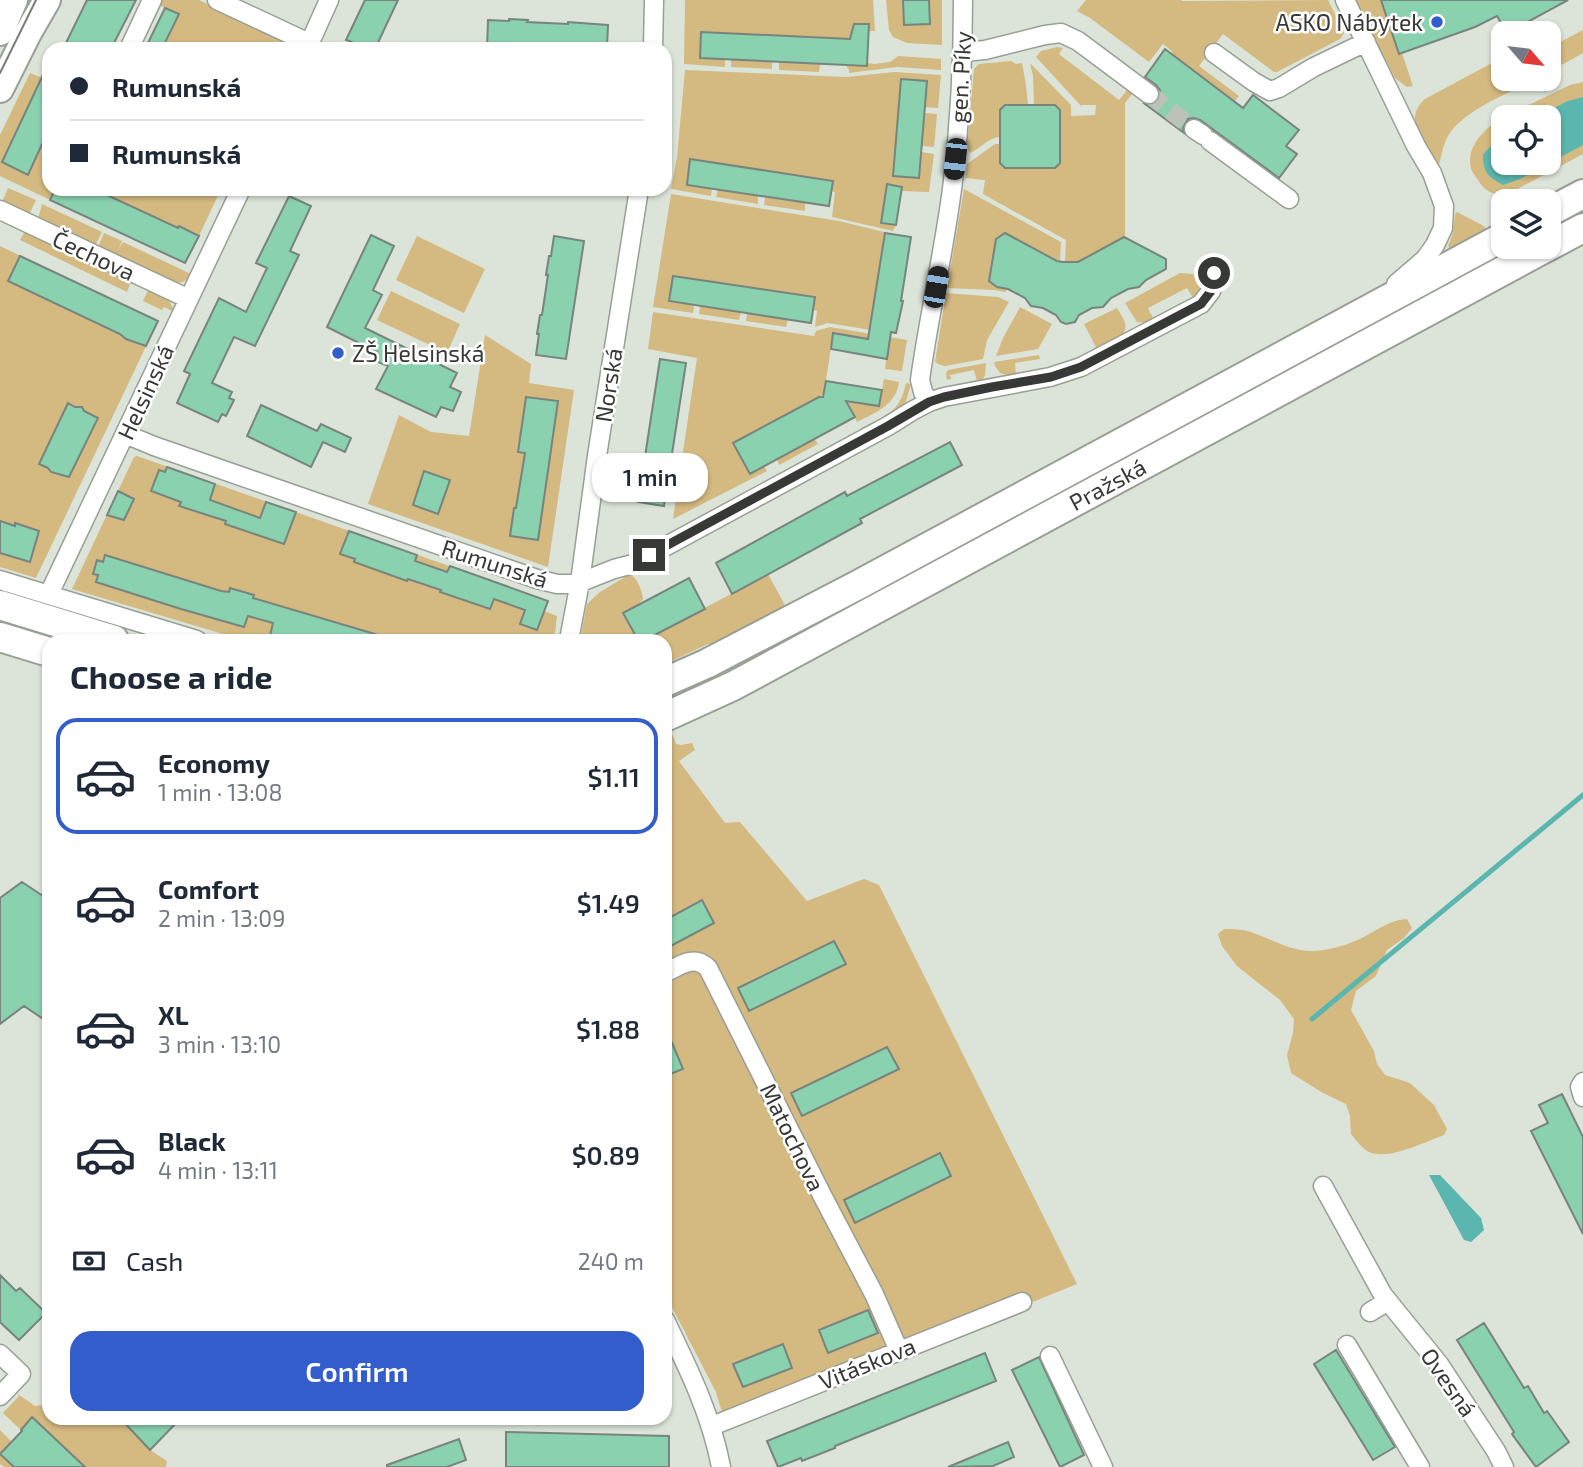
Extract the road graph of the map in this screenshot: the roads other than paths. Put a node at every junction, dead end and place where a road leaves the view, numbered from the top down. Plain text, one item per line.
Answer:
1 (14, 0) edge
2 (47, 0) edge
3 (152, 0) edge
4 (217, 0) edge
5 (329, 0) edge
6 (654, 0) edge
7 (963, 0) edge
8 (1345, 0) edge
9 (0, 32) edge
10 (132, 42) edge
11 (300, 42) edge
12 (310, 42) edge
13 (653, 42) edge
14 (1366, 42) junction
15 (963, 52) junction
16 (1214, 53) dead end
17 (0, 89) edge
18 (1149, 94) tunnel mouth
19 (1203, 135) tunnel mouth
20 (1583, 194) edge
21 (238, 196) edge
22 (638, 196) edge
23 (1289, 199) dead end
24 (1561, 206) edge
25 (0, 210) edge
26 (1583, 228) edge
27 (1561, 239) edge
28 (1491, 243) edge
29 (1524, 259) edge
30 (1215, 270) dead end
31 (189, 299) junction
32 (1367, 310) junction
33 (929, 402) junction
34 (125, 434) junction
35 (0, 580) edge
36 (580, 582) junction
37 (49, 594) junction
38 (0, 606) edge
39 (94, 634) edge
40 (178, 634) edge
41 (570, 634) edge
42 (0, 637) edge
43 (42, 650) edge
44 (672, 680) edge
45 (672, 714) edge
46 (672, 970) edge
47 (1583, 1082) edge
48 (1583, 1097) edge
49 (1323, 1186) dead end
50 (1388, 1301) junction
51 (1022, 1302) dead end
52 (1370, 1312) dead end
53 (672, 1335) edge
54 (1346, 1345) dead end
55 (899, 1350) junction
56 (0, 1354) edge
57 (1050, 1356) dead end
58 (0, 1396) edge
59 (712, 1426) junction
60 (721, 1467) edge
61 (1102, 1467) edge
62 (1420, 1467) edge
63 (1504, 1467) edge

1 - 9 main road
2 - 17 main road
3 - 10 street
4 - 11 street
5 - 12 street
6 - 13 street
7 - 15 street, gen. Píky
8 - 14 street
14 - 16 street
14 - 32 street
15 - 18 street
15 - 33 street, gen. Píky
19 - 23 street
20 - 24 main road
21 - 31 street, Helsinská
22 - 36 street, Norská
25 - 31 street, Čechova
26 - 27 main road, Pražská
28 - 32 main road, Pražská
29 - 45 main road, Pražská
30 - 33 street, Rumunská
31 - 34 street, Helsinská
32 - 44 main road, Pražská
33 - 36 street, Rumunská
34 - 36 street, Rumunská
34 - 37 street, Helsinská
35 - 37 street
36 - 41 street
37 - 40 street
38 - 39 main road
42 - 43 main road
46 - 55 street, Matochova
47 - 48 street
49 - 50 street, Ovesná
50 - 52 street
50 - 63 street, Ovesná
51 - 55 street, Vitáskova
53 - 59 street
54 - 62 street
55 - 59 street, Vitáskova
56 - 58 street
57 - 61 street
59 - 60 street

